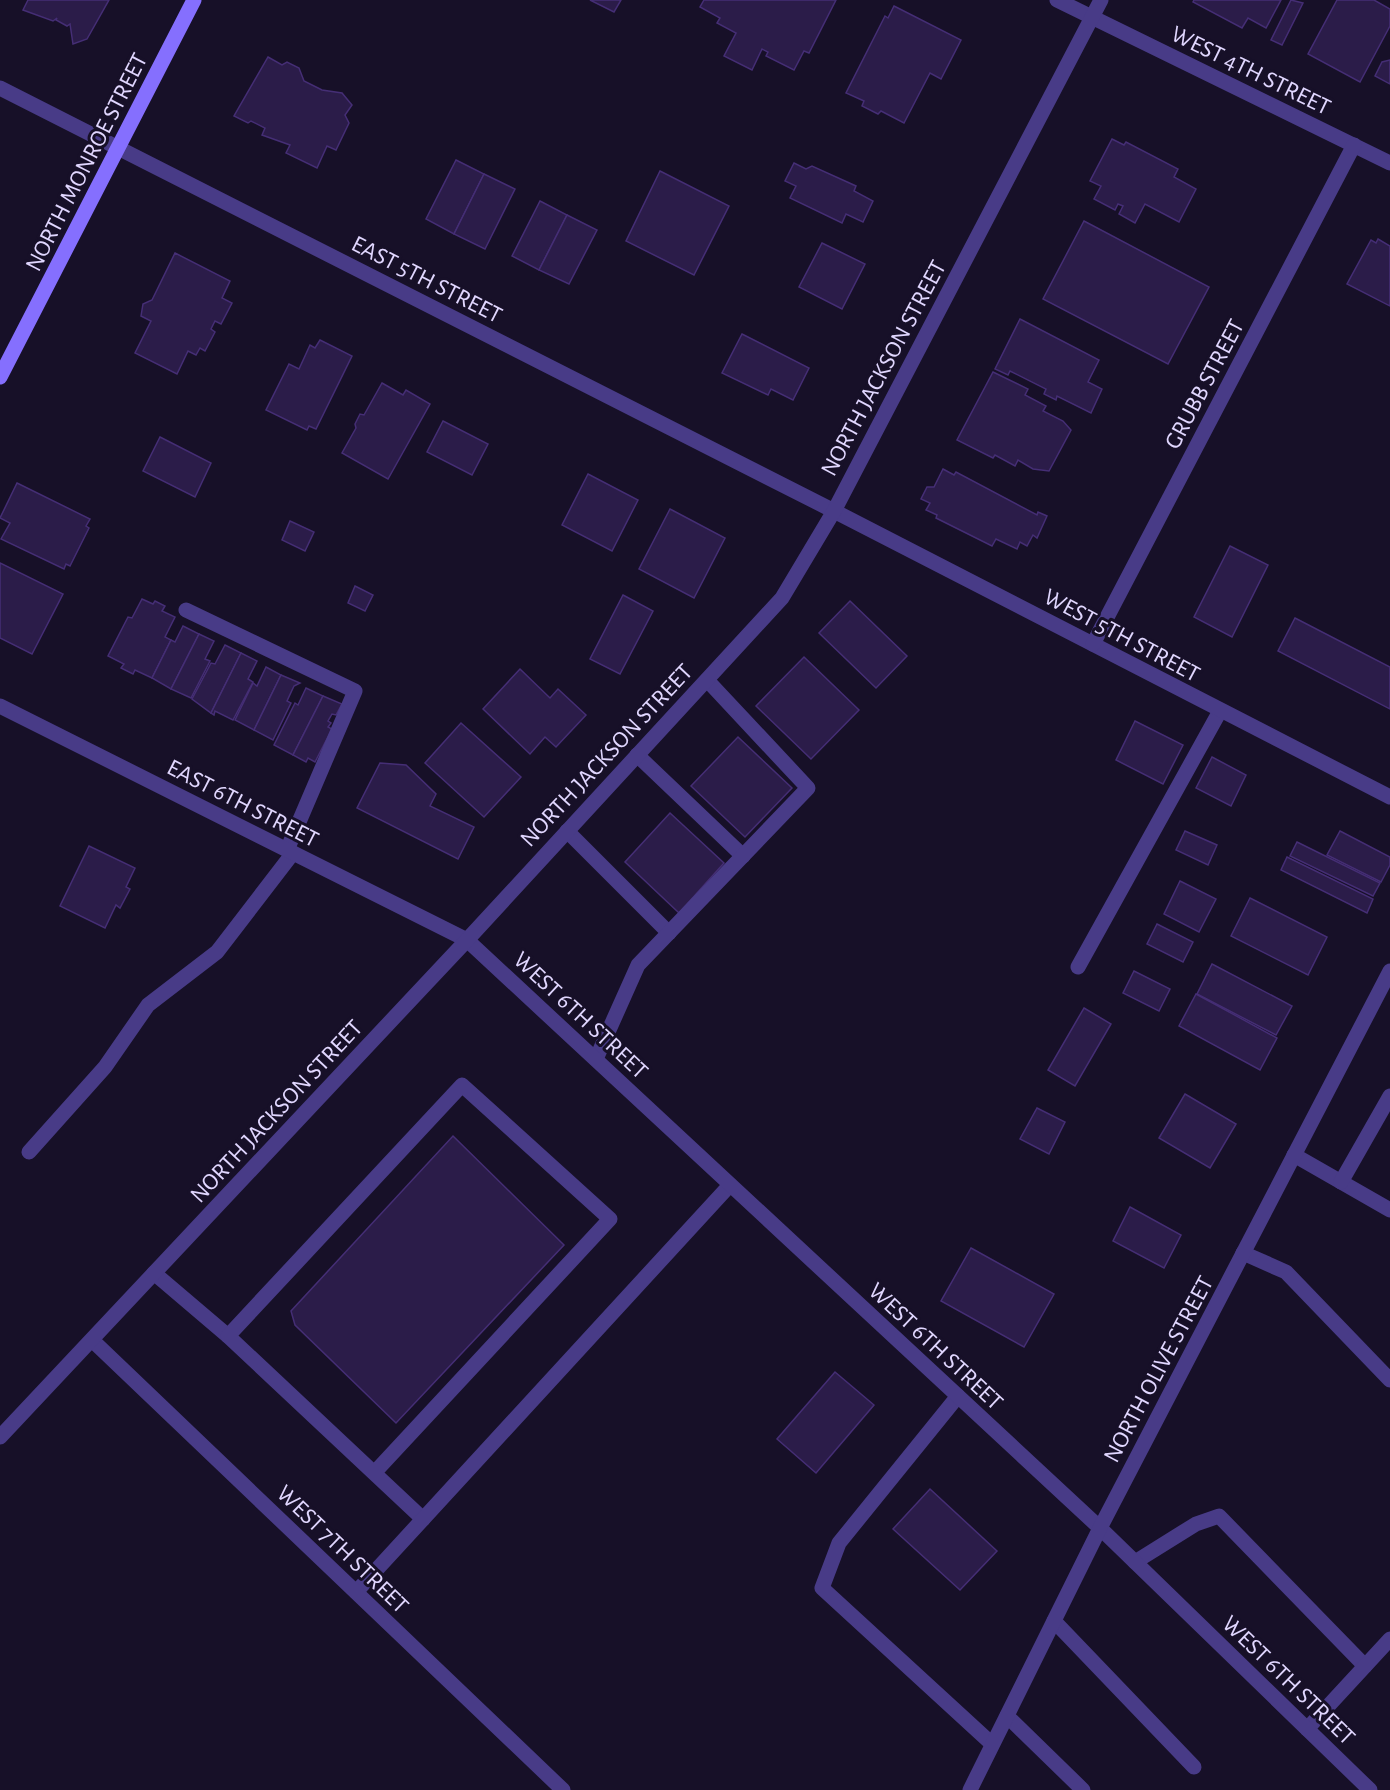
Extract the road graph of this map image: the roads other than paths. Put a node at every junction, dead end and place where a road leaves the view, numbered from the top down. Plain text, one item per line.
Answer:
1 (194, 0) edge
2 (1057, 0) edge
3 (1101, 0) edge
4 (1092, 18) junction
5 (0, 88) edge
6 (1354, 145) junction
7 (119, 149) junction
8 (1390, 163) edge
9 (0, 377) edge
10 (834, 511) junction
11 (186, 610) dead end
12 (1093, 644) junction
13 (706, 680) junction
14 (0, 706) edge
15 (1220, 711) junction
16 (638, 755) junction
17 (1390, 798) edge
18 (567, 831) junction
19 (290, 851) junction
20 (743, 856) junction
21 (669, 933) junction
22 (467, 940) junction
23 (1078, 967) dead end
24 (1390, 971) edge
25 (596, 1059) junction
26 (1390, 1096) edge
27 (29, 1152) dead end
28 (1294, 1155) junction
29 (1341, 1182) junction
30 (730, 1185) junction
31 (1390, 1210) edge
32 (1243, 1253) junction
33 (154, 1274) junction
34 (228, 1336) junction
35 (92, 1340) junction
36 (1390, 1380) edge
37 (958, 1396) junction
38 (0, 1437) edge
39 (375, 1472) junction
40 (423, 1519) junction
41 (1100, 1528) junction
42 (1135, 1562) junction
43 (356, 1592) junction
44 (1054, 1621) junction
45 (1390, 1639) edge
46 (1365, 1666) junction
47 (1006, 1716) junction
48 (1307, 1729) junction
49 (993, 1744) junction
50 (1194, 1767) dead end
51 (563, 1790) edge
52 (970, 1790) edge
53 (1083, 1790) edge
54 (1370, 1790) edge

1 - 7 main road, NORTH MONROE STREET
2 - 4 street, WEST 4TH STREET
3 - 4 street, NORTH JACKSON STREET
4 - 6 street, WEST 4TH STREET
4 - 10 street, NORTH JACKSON STREET
5 - 7 street, EAST 5TH STREET
6 - 8 street, WEST 4TH STREET
6 - 12 street, GRUBB STREET
7 - 9 main road, NORTH MONROE STREET
7 - 10 street, EAST 5TH STREET
10 - 12 street, WEST 5TH STREET
10 - 13 street, NORTH JACKSON STREET
11 - 19 street
12 - 15 street, WEST 5TH STREET
13 - 16 street, NORTH JACKSON STREET
13 - 20 street
14 - 19 street, EAST 6TH STREET
15 - 17 street, WEST 5TH STREET
15 - 23 street
16 - 18 street, NORTH JACKSON STREET
16 - 20 street
18 - 21 street
18 - 22 street, NORTH JACKSON STREET
19 - 22 street, EAST 6TH STREET
19 - 27 street
20 - 21 street
21 - 25 street
22 - 25 street, WEST 6TH STREET
22 - 33 street, NORTH JACKSON STREET
24 - 28 street, NORTH OLIVE STREET
25 - 30 street, WEST 6TH STREET
26 - 29 street
28 - 29 street
28 - 32 street, NORTH OLIVE STREET
29 - 31 street
30 - 37 street, WEST 6TH STREET
30 - 40 street
32 - 36 street
32 - 41 street, NORTH OLIVE STREET
33 - 34 street
33 - 35 street, NORTH JACKSON STREET
34 - 39 street
34 - 39 street
35 - 38 street, NORTH JACKSON STREET
35 - 43 street, WEST 7TH STREET
37 - 41 street, WEST 6TH STREET
37 - 49 street
39 - 40 street
40 - 43 street
41 - 42 street, WEST 6TH STREET
41 - 44 street, NORTH OLIVE STREET
42 - 46 street
42 - 48 street, WEST 6TH STREET
43 - 51 street, WEST 7TH STREET
44 - 47 street, NORTH OLIVE STREET
44 - 50 street
45 - 46 street
46 - 48 street
47 - 49 street, NORTH OLIVE STREET
47 - 53 street
48 - 54 street, WEST 6TH STREET
49 - 52 street, NORTH OLIVE STREET

